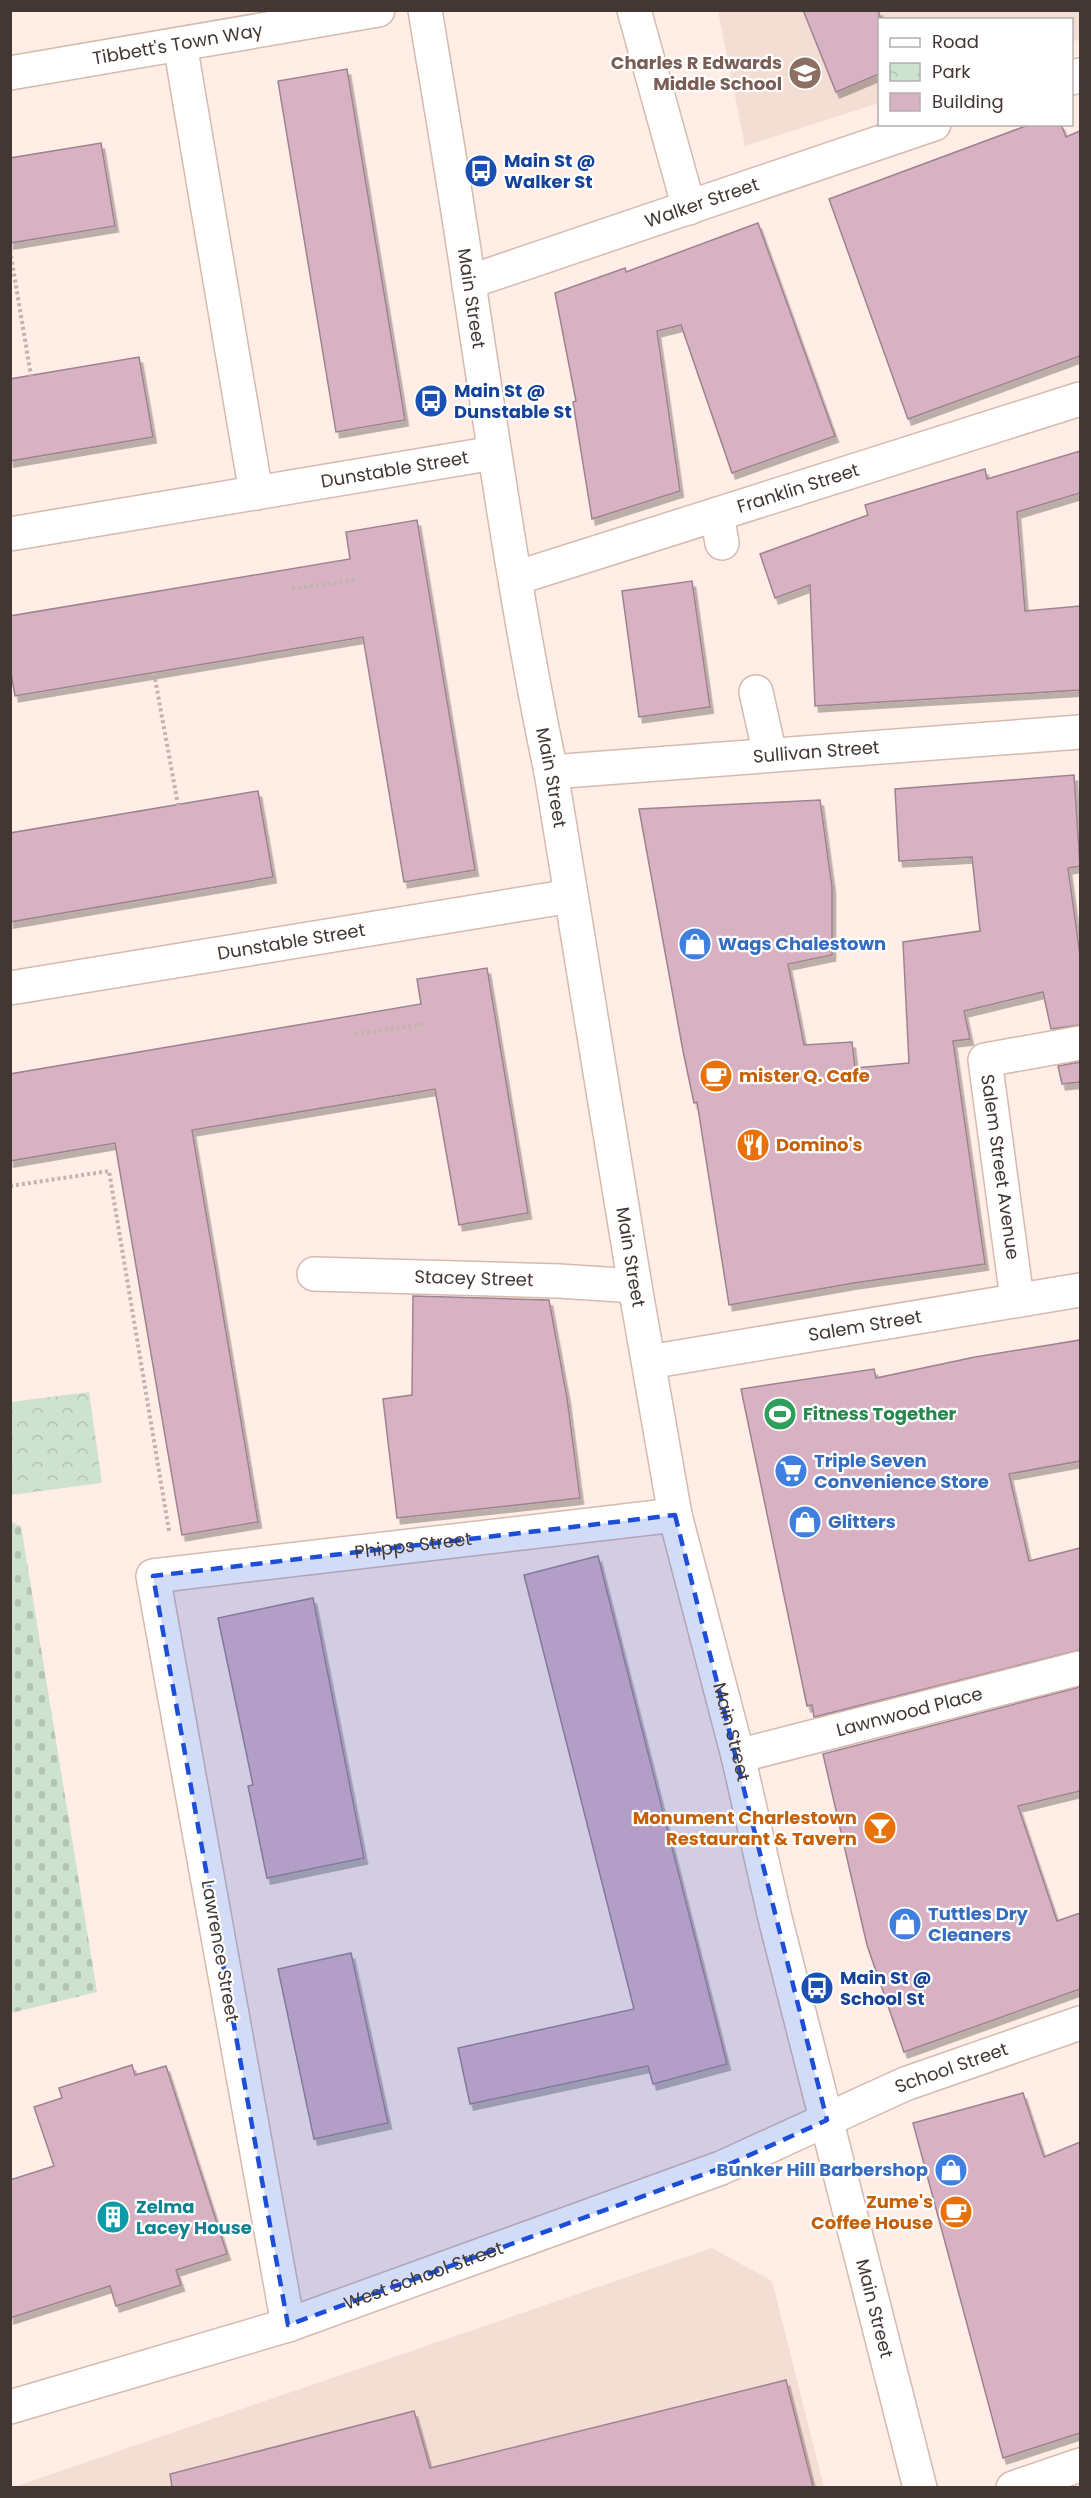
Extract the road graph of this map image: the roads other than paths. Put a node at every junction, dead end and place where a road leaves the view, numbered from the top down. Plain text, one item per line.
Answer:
1 (378, 10) edge
2 (425, 10) edge
3 (634, 10) edge
4 (180, 44) junction
5 (10, 73) edge
6 (928, 126) edge
7 (689, 207) junction
8 (469, 282) junction
9 (1080, 399) edge
10 (494, 453) junction
11 (256, 493) junction
12 (10, 534) edge
13 (516, 578) junction
14 (756, 692) dead end
15 (1080, 732) edge
16 (770, 755) junction
17 (551, 772) junction
18 (571, 896) junction
19 (10, 988) edge
20 (1080, 1043) edge
21 (314, 1274) dead end
22 (635, 1286) junction
23 (1080, 1290) edge
24 (1017, 1299) junction
25 (649, 1362) junction
26 (675, 1515) junction
27 (153, 1576) joint
28 (1080, 1668) edge
29 (738, 1756) junction
30 (1080, 2023) edge
31 (827, 2120) junction
32 (288, 2325) junction
33 (10, 2407) edge
34 (1080, 2465) edge
35 (920, 2487) edge
36 (1013, 2487) edge

1 - 4 street, Tibbett's Town Way
2 - 8 street, Main Street
3 - 7 street
4 - 5 street, Tibbett's Town Way
4 - 11 street
6 - 7 street, Walker Street
7 - 8 street, Walker Street
8 - 10 street, Main Street
9 - 13 street, Franklin Street
10 - 11 street, Dunstable Street
10 - 13 street, Main Street
11 - 12 street, Dunstable Street
13 - 17 street, Main Street
14 - 16 street
15 - 16 street, Sullivan Street
16 - 17 street, Sullivan Street
17 - 18 street, Main Street
18 - 19 street, Dunstable Street
18 - 22 street, Main Street
20 - 24 street, Salem Street Avenue
21 - 22 street, Stacey Street
22 - 25 street, Main Street
23 - 24 street, Salem Street
24 - 25 street, Salem Street
25 - 26 street, Main Street
26 - 27 street, Phipps Street
26 - 29 street, Main Street
27 - 32 street, Lawrence Street
28 - 29 street, Lawnwood Place
29 - 31 street, Main Street
30 - 31 street, School Street
31 - 32 street, West School Street
31 - 35 street, Main Street
32 - 33 street, West School Street
34 - 36 street

